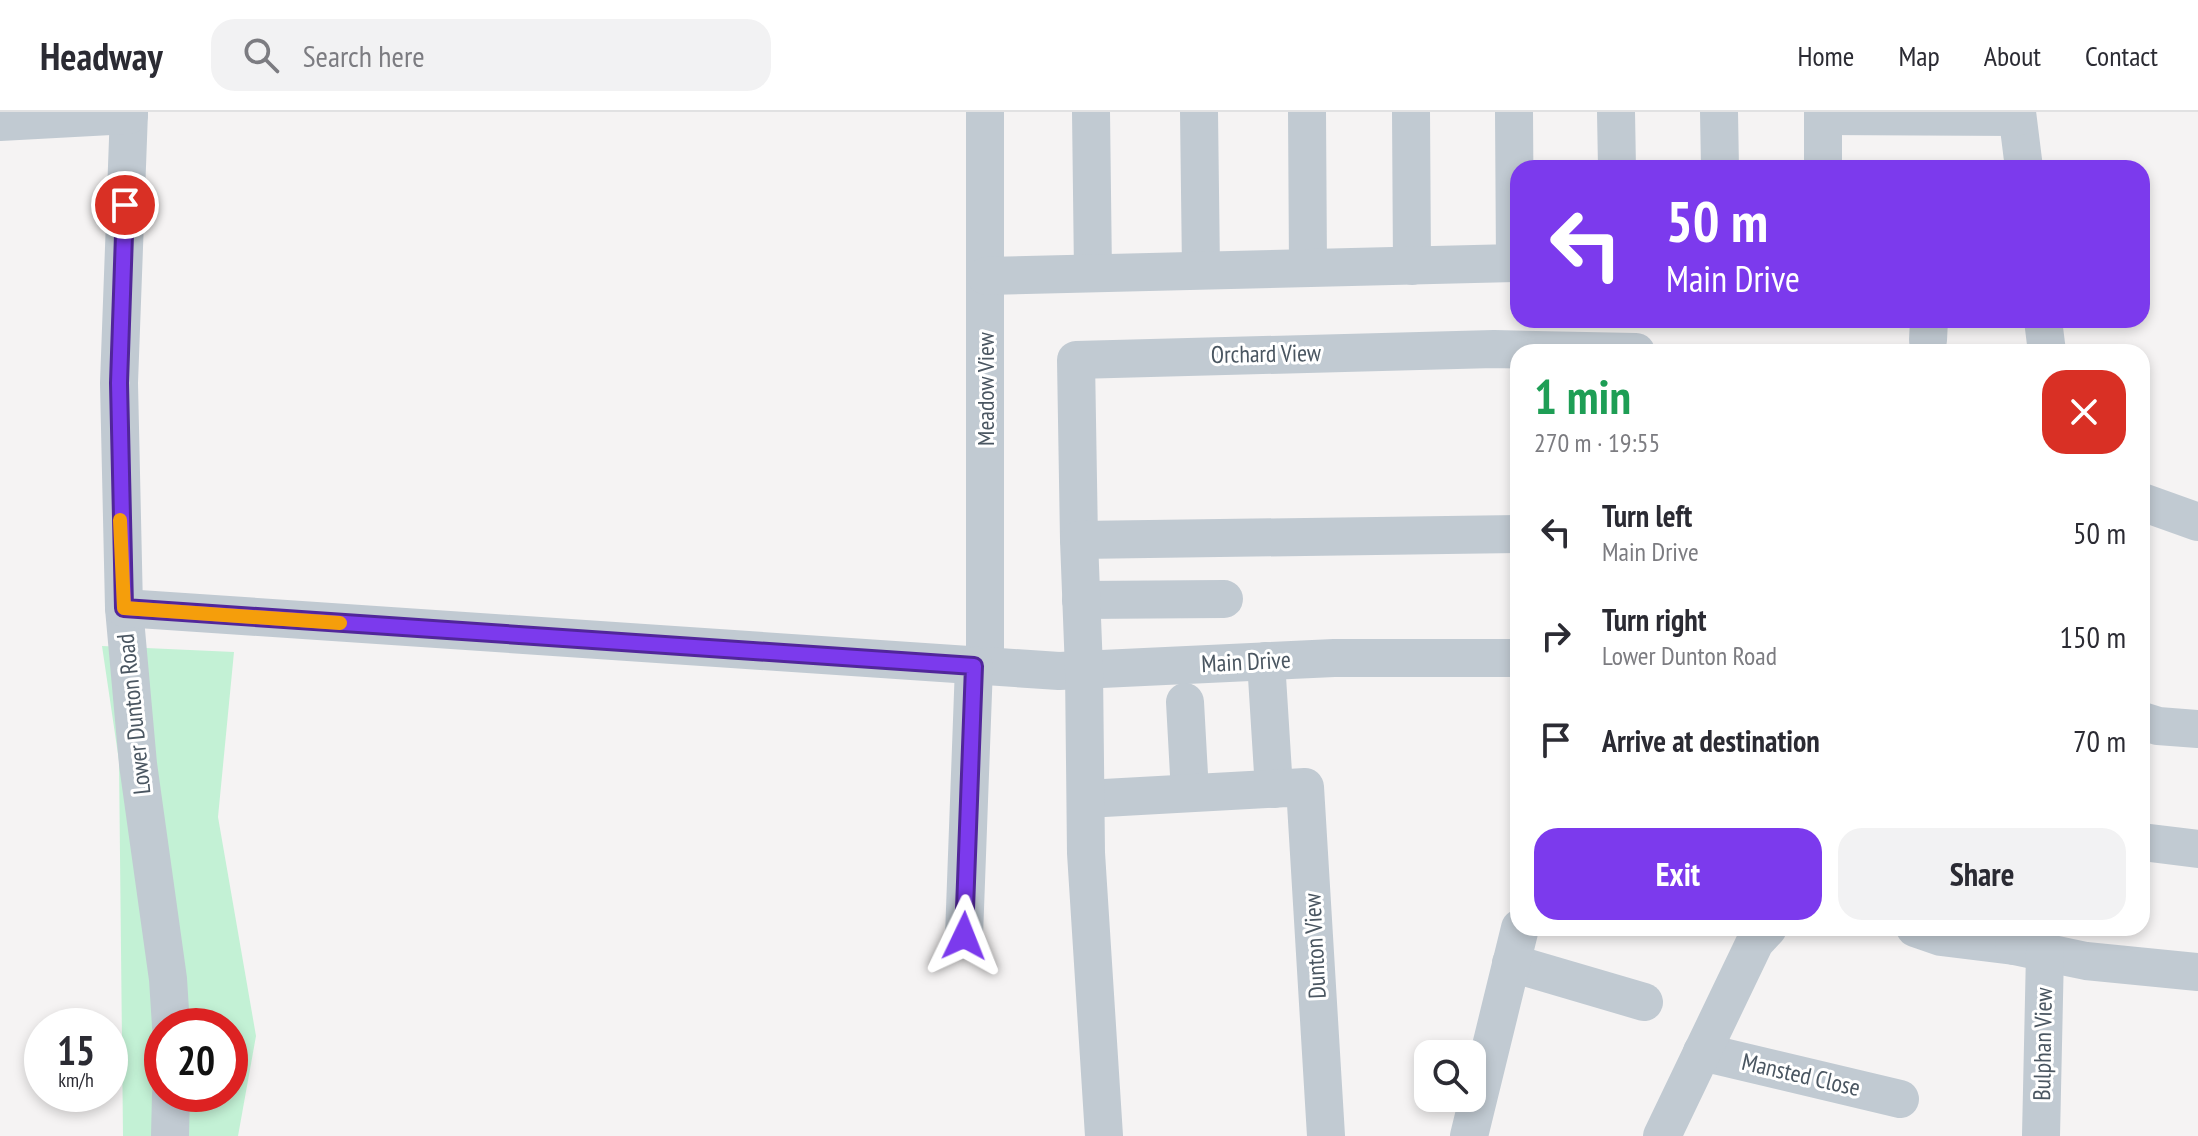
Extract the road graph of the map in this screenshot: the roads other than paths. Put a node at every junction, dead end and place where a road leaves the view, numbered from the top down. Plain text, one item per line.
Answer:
1 (985, 112) edge
2 (1091, 112) edge
3 (1199, 112) edge
4 (1307, 112) edge
5 (1411, 112) edge
6 (1514, 112) edge
7 (1616, 112) edge
8 (1719, 112) edge
9 (129, 114) edge
10 (1823, 114) edge
11 (2017, 114) edge
12 (0, 122) edge
13 (1514, 160) edge
14 (1617, 160) edge
15 (1720, 160) edge
16 (1823, 160) edge
17 (2023, 160) edge
18 (1510, 263) edge
19 (1412, 266) junction
20 (1308, 268) junction
21 (1201, 270) junction
22 (1093, 273) junction
23 (986, 276) junction
24 (1510, 349) edge
25 (2150, 505) edge
26 (2198, 522) edge
27 (1510, 534) edge
28 (1079, 540) junction
29 (1224, 599) dead end
30 (1081, 600) junction
31 (124, 608) junction
32 (1510, 658) edge
33 (1266, 661) junction
34 (980, 666) junction
35 (1084, 670) junction
36 (1185, 702) dead end
37 (2150, 724) edge
38 (2198, 729) edge
39 (1274, 789) junction
40 (1190, 793) junction
41 (1086, 799) junction
42 (2150, 843) edge
43 (2198, 849) edge
44 (964, 936) dead end
45 (1761, 936) edge
46 (1938, 936) edge
47 (2025, 942) edge
48 (1516, 945) edge
49 (2198, 972) edge
50 (1644, 1002) dead end
51 (170, 1008) edge
52 (1702, 1052) junction
53 (1900, 1099) dead end
54 (171, 1112) edge
55 (170, 1136) edge
56 (1104, 1136) edge
57 (1326, 1136) edge
58 (1469, 1136) edge
59 (1662, 1136) edge
60 (2041, 1136) edge

1 - 23 street, Meadow View
2 - 22 street
3 - 21 street
4 - 20 street
5 - 19 street
6 - 13 street
7 - 14 street
8 - 15 street
9 - 12 street
9 - 31 street, Lower Dunton Road
10 - 11 street
10 - 16 street
11 - 17 street
18 - 19 street
19 - 20 street
20 - 21 street
21 - 22 street
22 - 23 street
23 - 34 street, Meadow View
24 - 28 street, Orchard View
25 - 26 street
27 - 28 street
28 - 30 street, Orchard View
29 - 30 street
30 - 35 street, Orchard View
31 - 34 street, Main Drive
31 - 51 street, Lower Dunton Road
32 - 33 street, Main Drive
33 - 35 street, Main Drive
33 - 39 street
34 - 35 street, Main Drive
34 - 44 street
35 - 41 street
36 - 40 street
37 - 38 street
39 - 40 street, Dunton View
39 - 57 street, Dunton View
40 - 41 street, Dunton View
41 - 56 street
42 - 43 street
45 - 52 street
46 - 47 street
47 - 49 street, Bulphan View
47 - 60 street, Bulphan View
48 - 50 street
48 - 58 street
52 - 53 street, Mansted Close
52 - 59 street
54 - 55 street

